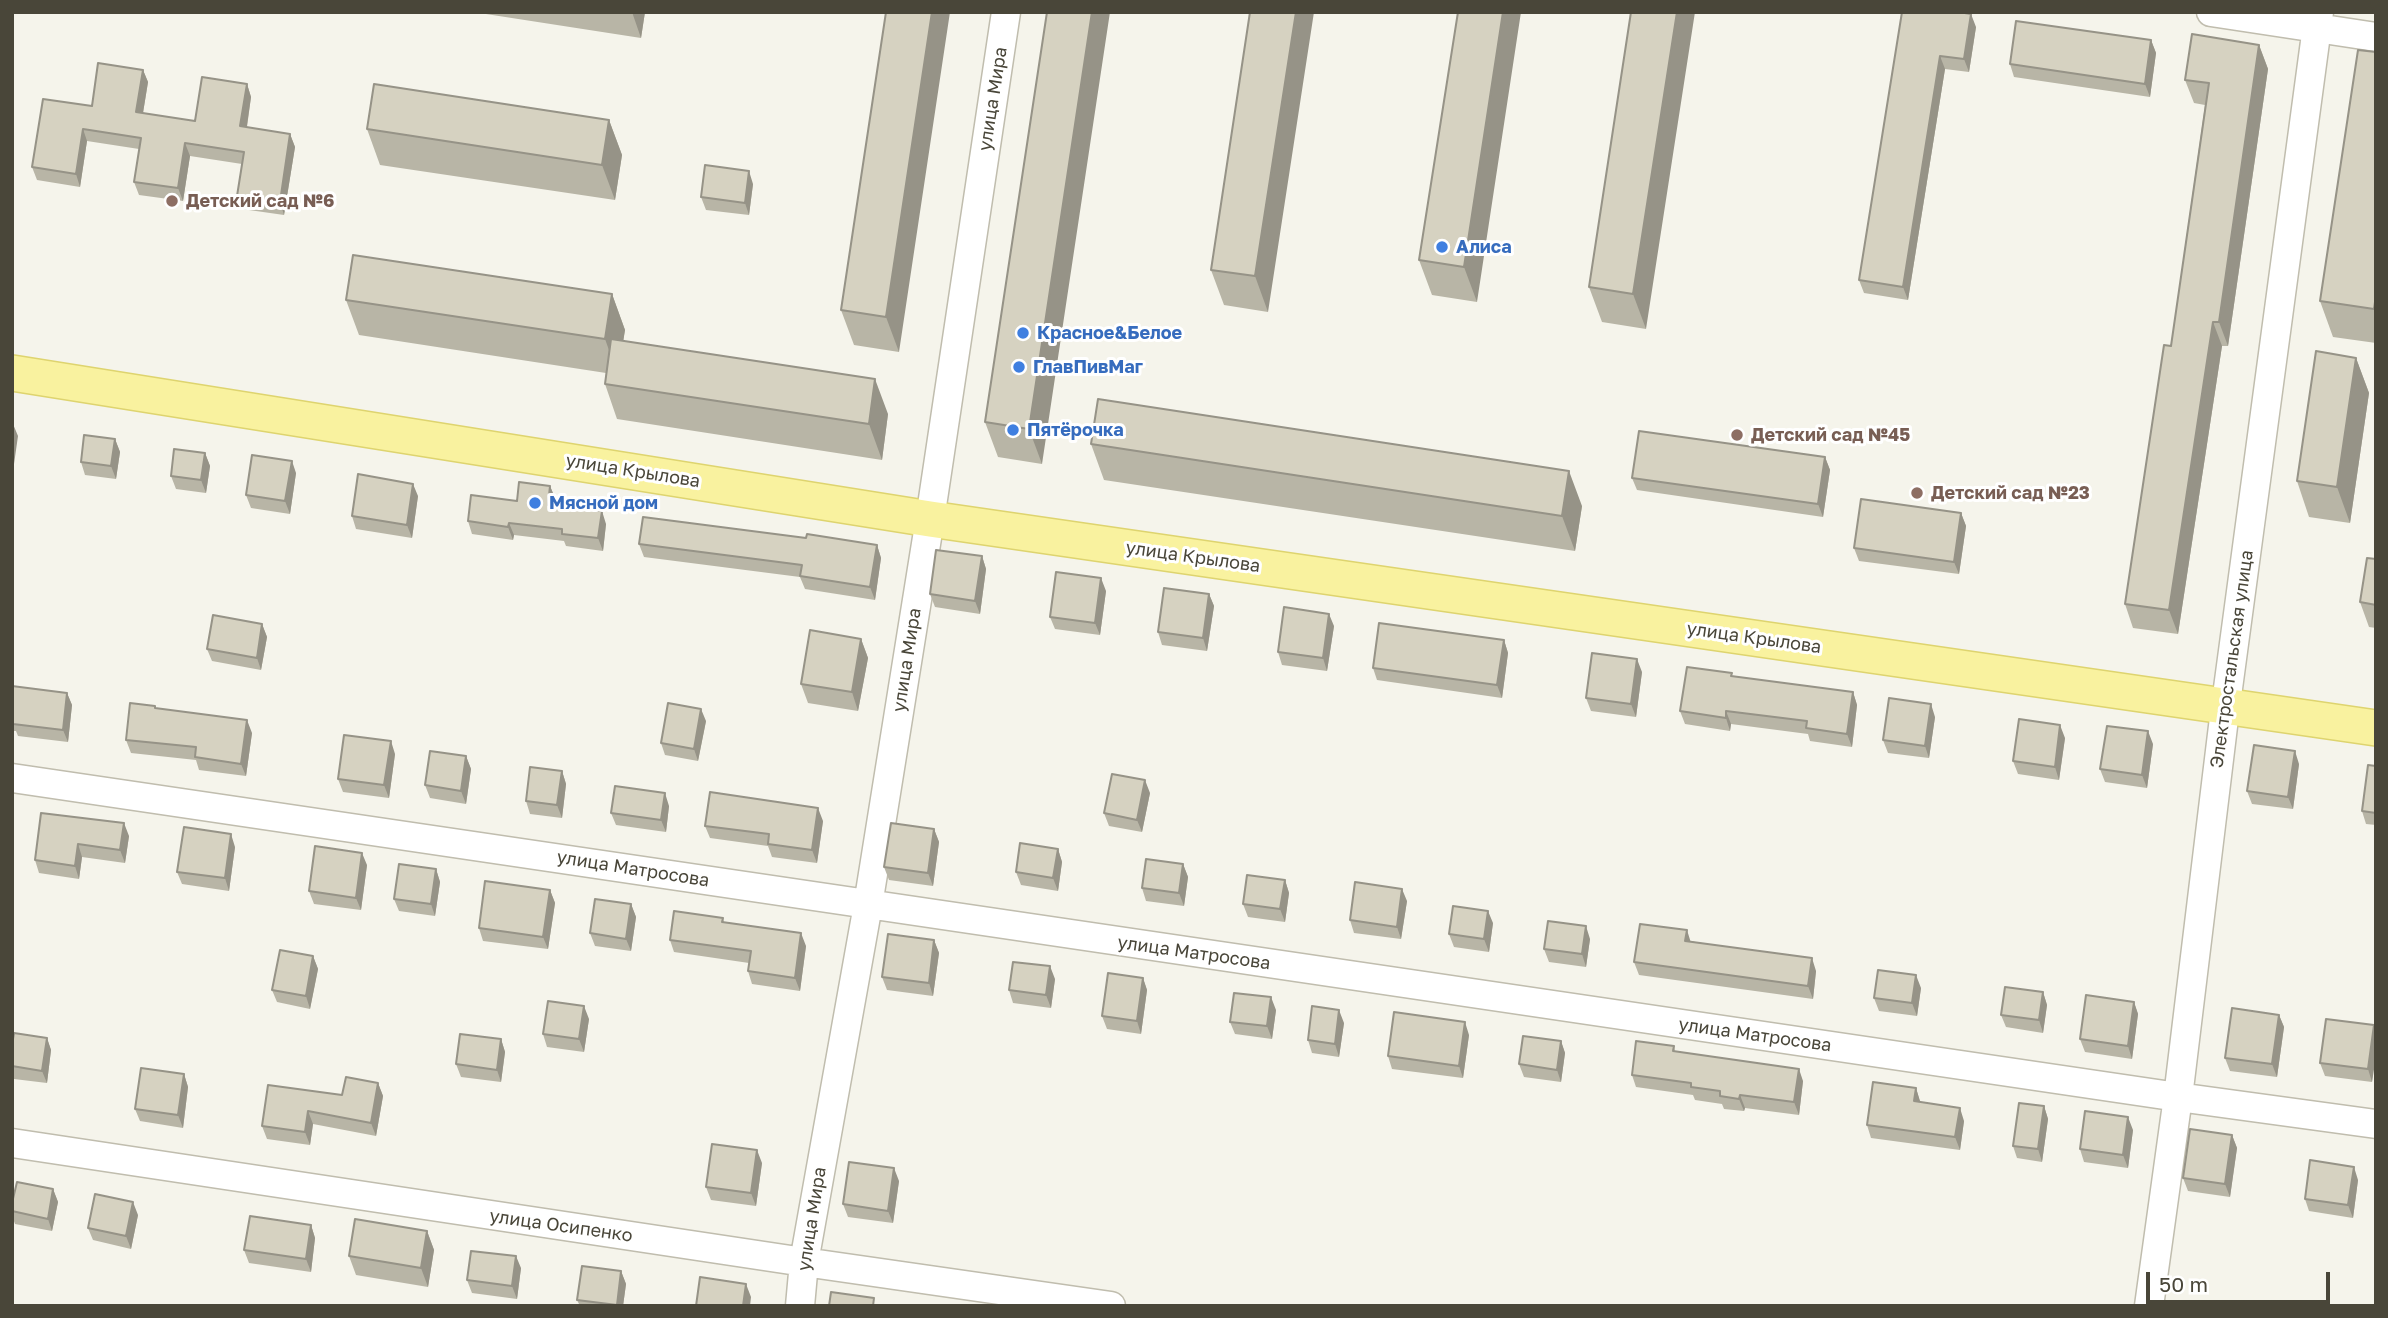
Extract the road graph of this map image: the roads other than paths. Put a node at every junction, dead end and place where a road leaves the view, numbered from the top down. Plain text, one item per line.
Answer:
1 (1006, 12) edge
2 (2211, 12) edge
3 (2318, 20) edge
4 (2376, 37) edge
5 (12, 373) edge
6 (930, 519) junction
7 (2225, 706) junction
8 (2376, 728) edge
9 (12, 778) edge
10 (868, 905) junction
11 (2178, 1097) junction
12 (2376, 1124) edge
13 (12, 1143) edge
14 (804, 1262) junction
15 (800, 1306) edge
16 (1111, 1306) edge
17 (2149, 1306) edge

1 - 6 street, улица Мира
2 - 3 street
3 - 4 street
3 - 7 street, Электростальская улица
5 - 6 main road, улица Крылова
6 - 7 main road, улица Крылова
6 - 10 street, улица Мира
7 - 8 main road, улица Крылова
7 - 11 street, Электростальская улица
9 - 10 street, улица Матросова
10 - 11 street, улица Матросова
10 - 14 street, улица Мира
11 - 12 street, улица Матросова
11 - 17 street, Электростальская улица
13 - 14 street, улица Осипенко
14 - 15 street, улица Мира
14 - 16 street, улица Осипенко

